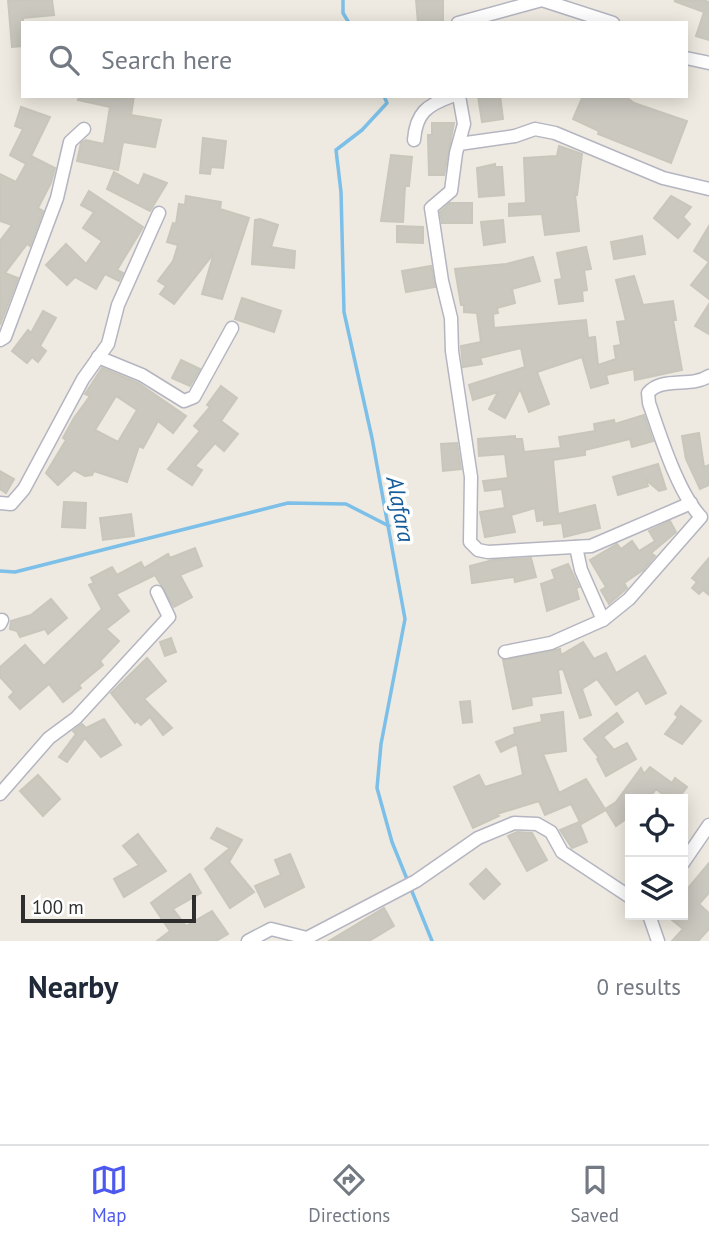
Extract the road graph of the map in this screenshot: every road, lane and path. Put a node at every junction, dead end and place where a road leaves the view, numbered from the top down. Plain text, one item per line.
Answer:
1 (468, 21) edge
2 (607, 21) edge
3 (688, 58) edge
4 (709, 63) edge
5 (446, 98) edge
6 (459, 98) edge
7 (84, 129) dead end
8 (414, 140) dead end
9 (459, 144) junction
10 (709, 189) edge
11 (159, 213) dead end
12 (232, 328) dead end
13 (0, 340) edge
14 (98, 357) junction
15 (709, 376) edge
16 (0, 503) edge
17 (691, 503) junction
18 (705, 513) edge
19 (576, 547) junction
20 (157, 592) dead end
21 (603, 620) junction
22 (505, 652) dead end
23 (0, 794) edge
24 (709, 825) edge
25 (687, 857) edge
26 (625, 894) edge
27 (651, 920) edge
28 (248, 941) edge
29 (658, 941) edge

1 - 2 street
3 - 4 street
5 - 8 street
6 - 9 street
7 - 13 street
9 - 10 street
9 - 19 street
11 - 14 street
12 - 14 street
14 - 16 street
15 - 17 street
17 - 18 street
17 - 19 street
18 - 21 street
19 - 21 street
20 - 23 street
21 - 22 street
24 - 25 street
26 - 28 street
27 - 29 street

